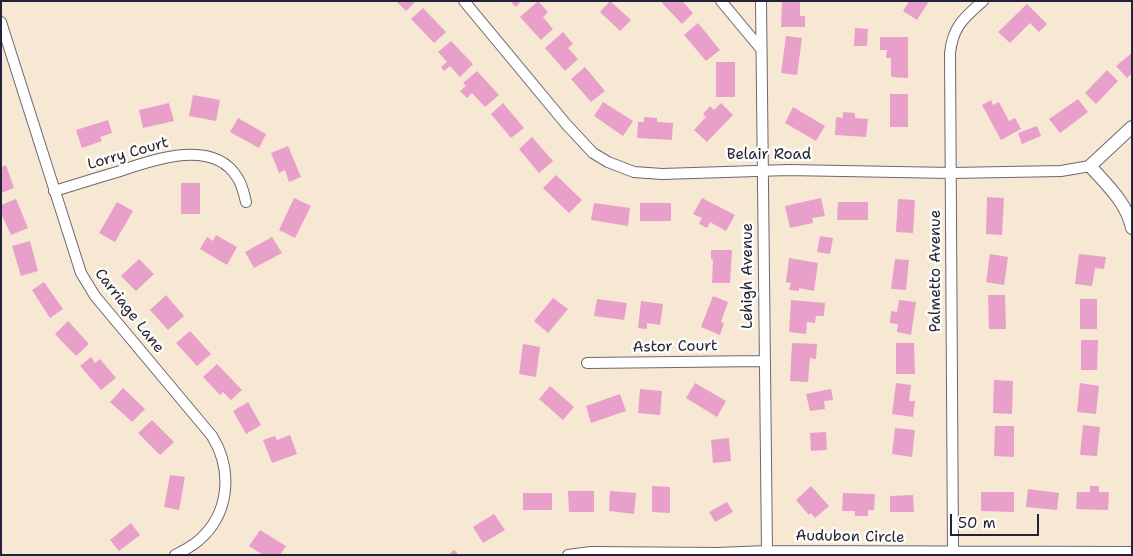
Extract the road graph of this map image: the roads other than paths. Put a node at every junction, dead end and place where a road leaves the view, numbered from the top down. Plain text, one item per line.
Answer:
1 (464, 1) edge
2 (721, 1) edge
3 (761, 1) edge
4 (983, 1) edge
5 (1, 22) edge
6 (762, 49) junction
7 (1132, 127) edge
8 (1090, 166) junction
9 (762, 171) junction
10 (951, 172) junction
11 (54, 191) junction
12 (246, 202) dead end
13 (1132, 228) edge
14 (764, 361) junction
15 (587, 363) dead end
16 (767, 551) junction
17 (953, 552) junction
18 (1132, 552) edge
19 (175, 555) edge
20 (568, 555) edge

1 - 9 street, Belair Road
2 - 6 street
3 - 6 street, Lehigh Avenue
4 - 10 street, Palmetto Avenue
5 - 11 street, Carriage Lane
6 - 9 street, Lehigh Avenue
7 - 8 street
8 - 10 street, Belair Road
8 - 13 street
9 - 10 street, Belair Road
9 - 14 street, Lehigh Avenue
10 - 17 street, Palmetto Avenue
11 - 12 street, Lorry Court
11 - 19 street, Carriage Lane
14 - 15 street, Astor Court
14 - 16 street, Lehigh Avenue
16 - 17 street, Audubon Circle
16 - 20 street, Audubon Circle
17 - 18 street, Audubon Circle

